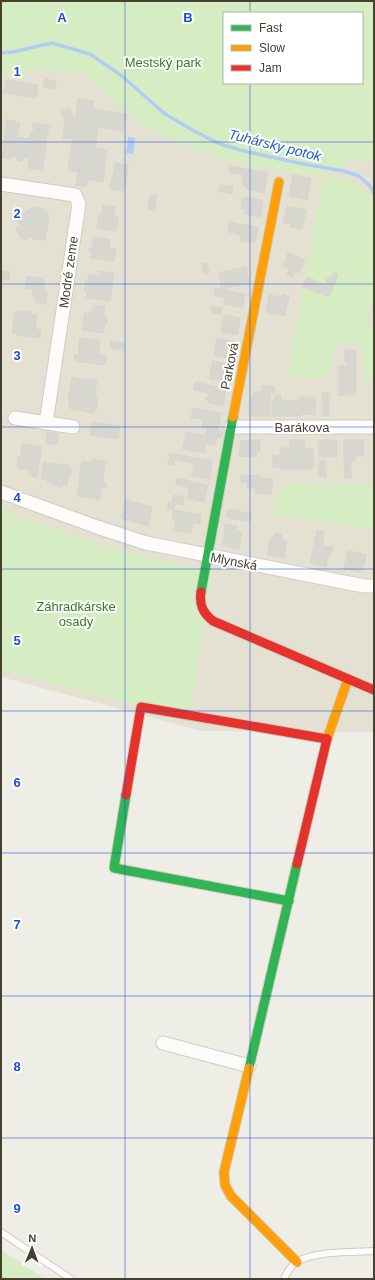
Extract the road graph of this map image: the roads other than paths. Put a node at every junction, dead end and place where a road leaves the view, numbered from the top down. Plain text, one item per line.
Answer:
1 (279, 182) dead end
2 (1, 184) edge
3 (15, 418) dead end
4 (46, 423) junction
5 (73, 426) dead end
6 (231, 426) junction
7 (374, 427) edge
8 (1, 492) edge
9 (209, 556) junction
10 (374, 586) edge
11 (348, 678) junction
12 (374, 690) edge
13 (327, 739) junction
14 (289, 901) junction
15 (163, 1043) dead end
16 (249, 1066) junction
17 (1, 1232) edge
18 (374, 1251) edge
19 (297, 1262) junction
20 (72, 1279) edge
21 (284, 1279) edge

1 - 6 street, Parková
2 - 4 street, Modré zeme
3 - 4 street
4 - 5 street
6 - 7 street, Barákova
6 - 9 street, Parková
8 - 9 street, Mlynská
9 - 10 street, Mlynská
9 - 11 street, Parková
11 - 12 street
11 - 13 street
13 - 14 street
13 - 14 street
14 - 16 street
15 - 16 street
16 - 19 street
17 - 20 lane
18 - 19 lane
19 - 21 lane

